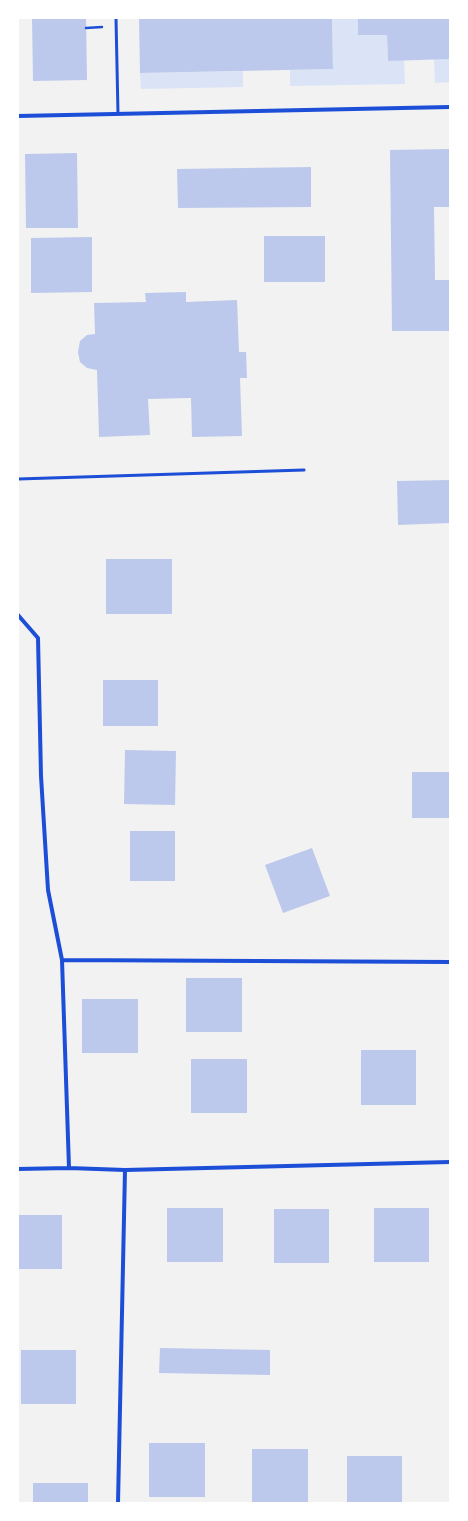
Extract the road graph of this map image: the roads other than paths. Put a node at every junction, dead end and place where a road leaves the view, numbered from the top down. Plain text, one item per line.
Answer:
1 (116, 18) edge
2 (450, 107) edge
3 (118, 114) junction
4 (18, 116) edge
5 (304, 470) dead end
6 (18, 480) edge
7 (18, 615) edge
8 (62, 960) junction
9 (450, 962) edge
10 (450, 1162) edge
11 (69, 1168) junction
12 (18, 1169) edge
13 (125, 1170) junction
14 (118, 1503) edge

1 - 3 lane
2 - 3 street
3 - 4 street
5 - 6 lane
7 - 8 street
8 - 9 street
8 - 11 street
10 - 13 street
11 - 12 street
11 - 13 street
13 - 14 street

